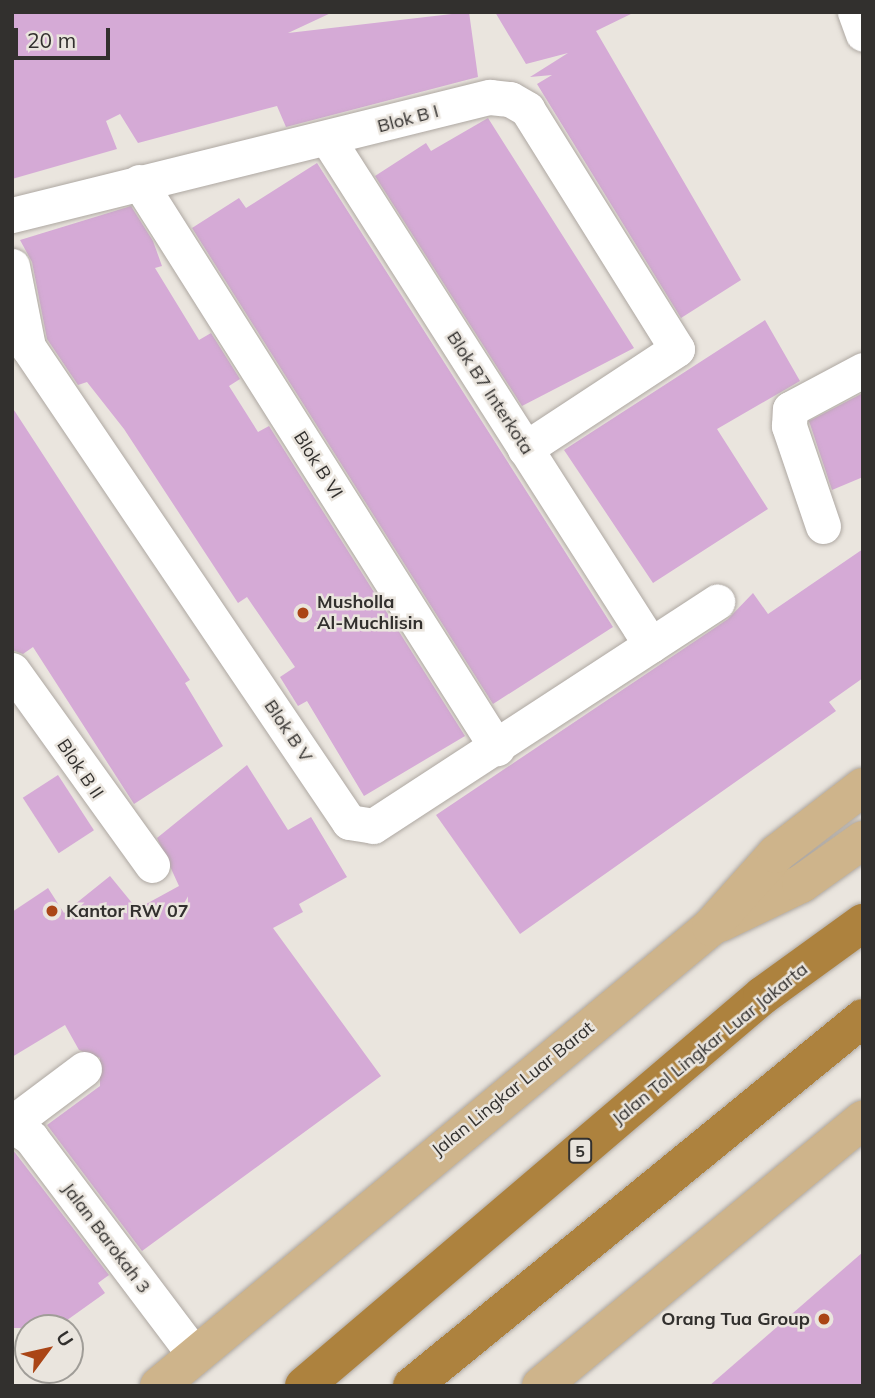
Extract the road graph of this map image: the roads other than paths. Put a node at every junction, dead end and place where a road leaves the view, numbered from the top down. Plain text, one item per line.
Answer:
1 (855, 12) edge
2 (863, 34) edge
3 (329, 141) junction
4 (139, 182) junction
5 (12, 215) edge
6 (12, 266) edge
7 (20, 349) edge
8 (863, 370) edge
9 (526, 449) junction
10 (822, 526) dead end
11 (717, 602) dead end
12 (651, 645) junction
13 (12, 670) edge
14 (497, 748) junction
15 (863, 787) edge
16 (863, 840) edge
17 (152, 865) dead end
18 (863, 923) edge
19 (711, 927) junction
20 (863, 1018) edge
21 (84, 1069) dead end
22 (863, 1120) edge
23 (12, 1124) edge
24 (195, 1356) junction
25 (159, 1386) edge
26 (304, 1386) edge
27 (412, 1386) edge
28 (541, 1386) edge

1 - 2 street
3 - 4 street, Blok B I
3 - 9 street, Blok B7 Interkota
3 - 9 street, Blok B I
4 - 5 street, Blok B I
4 - 14 street, Blok B VI
6 - 7 street, Blok B V
7 - 14 street, Blok B V
8 - 10 street
9 - 12 street, Blok B7 Interkota
11 - 12 street, Blok B V
12 - 14 street, Blok B V
13 - 17 street, Blok B II
15 - 19 main road, Jalan Lingkar Luar Barat
16 - 19 main road
18 - 26 highway, Jalan Tol Lingkar Luar Jakarta / 5
19 - 24 main road, Jalan Lingkar Luar Barat
20 - 27 highway
21 - 23 street
22 - 28 main road
23 - 24 street, Jalan Barokah 3
24 - 25 main road, Jalan Lingkar Luar Barat

